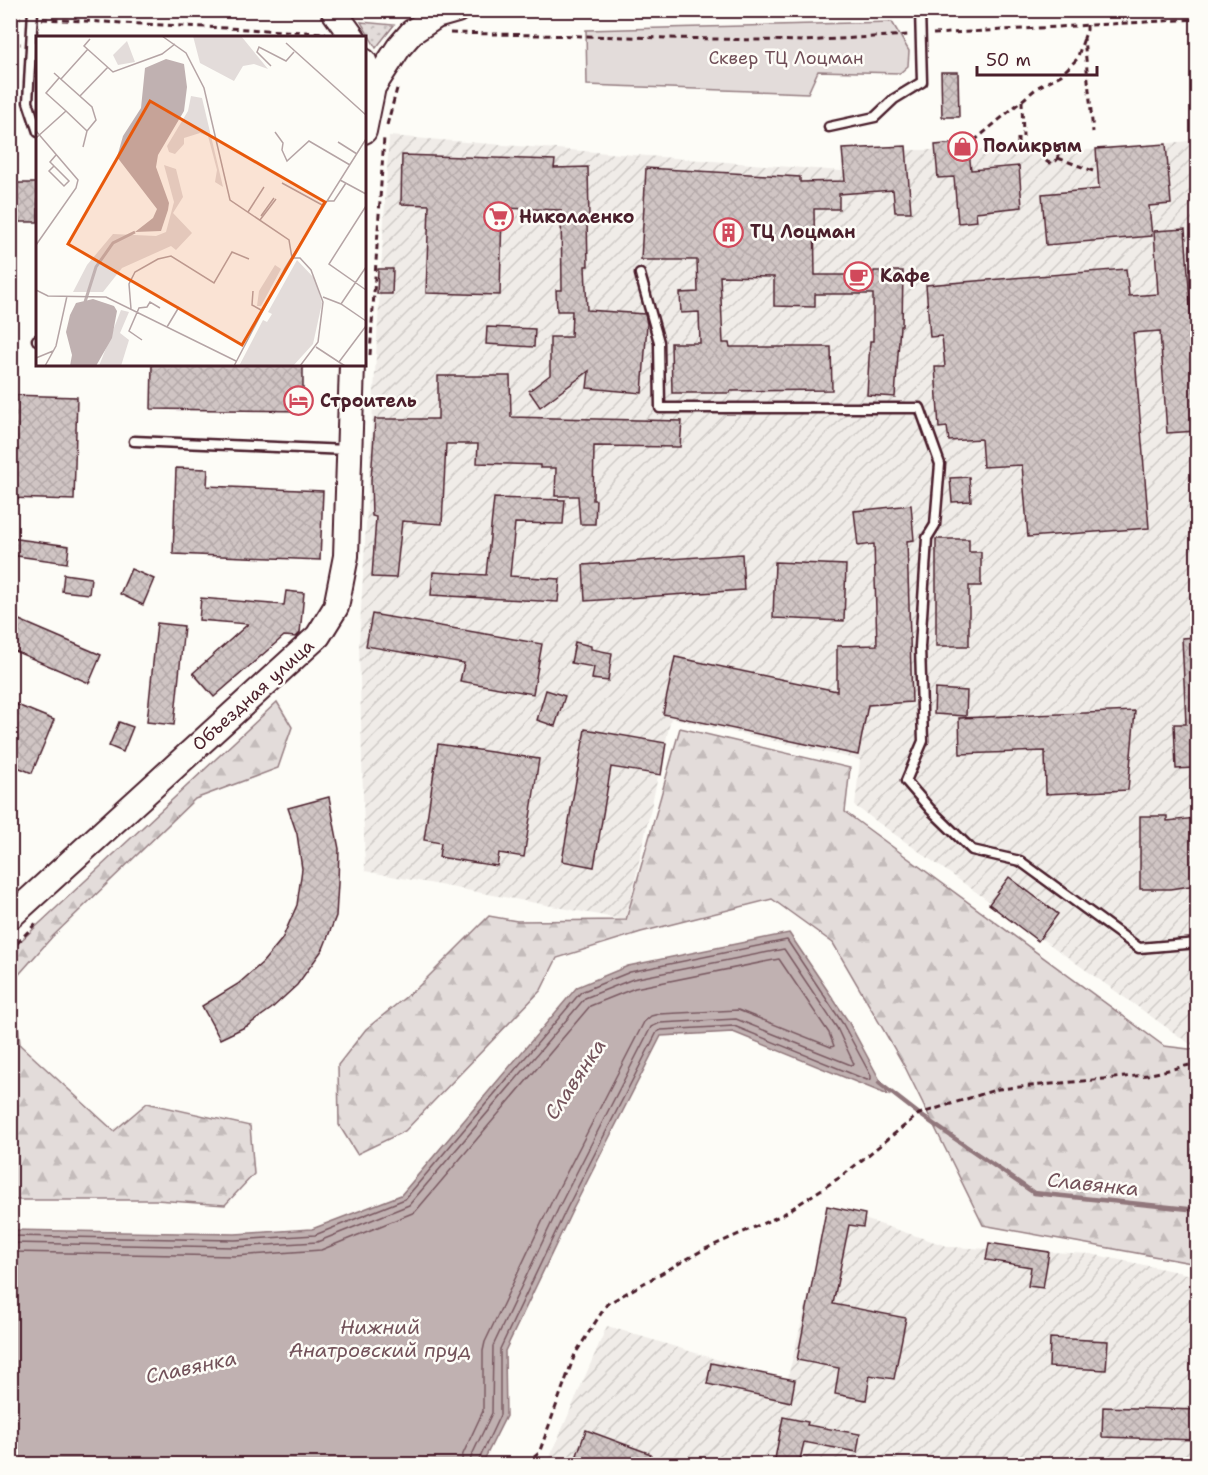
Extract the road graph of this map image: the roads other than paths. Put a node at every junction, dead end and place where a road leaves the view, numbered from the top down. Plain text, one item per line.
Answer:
1 (333, 10) edge
2 (457, 10) edge
3 (920, 10) edge
4 (33, 14) edge
5 (352, 36) edge
6 (366, 67) edge
7 (373, 87) junction
8 (366, 121) edge
9 (36, 126) edge
10 (829, 127) dead end
11 (640, 274) dead end
12 (361, 366) edge
13 (134, 441) dead end
14 (350, 450) junction
15 (10, 917) edge
16 (1197, 943) edge

1 - 5 main road
2 - 7 main road
3 - 10 lane
4 - 9 lane
6 - 7 main road
7 - 8 main road
11 - 16 lane
12 - 14 main road, Объездная улица
13 - 14 lane
14 - 15 main road, Объездная улица

